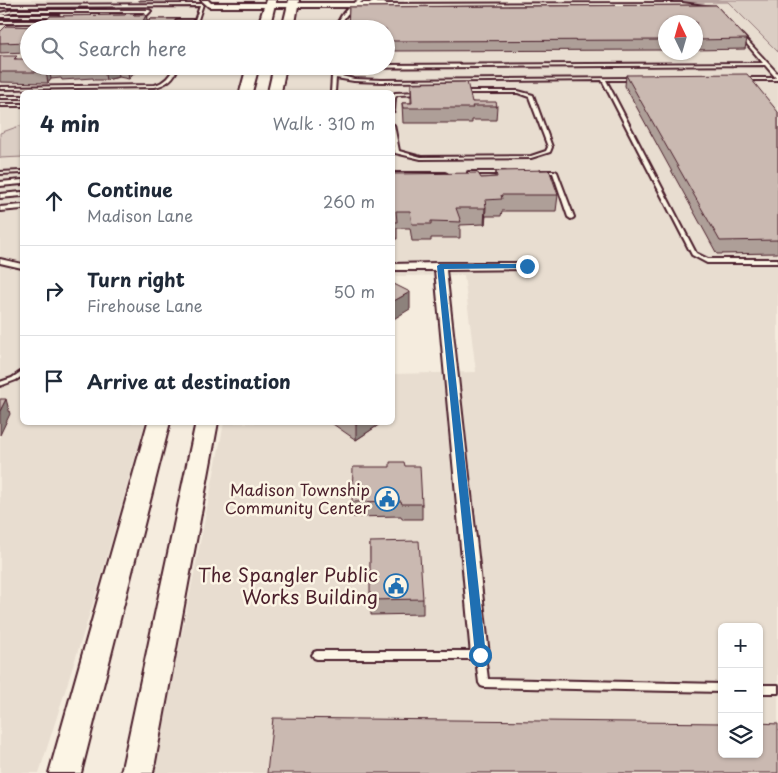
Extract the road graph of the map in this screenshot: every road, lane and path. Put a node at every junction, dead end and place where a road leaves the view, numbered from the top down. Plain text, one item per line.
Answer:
1 (17, 0) edge
2 (113, 0) edge
3 (128, 0) edge
4 (377, 0) edge
5 (270, 2) edge
6 (294, 2) edge
7 (365, 2) edge
8 (205, 3) edge
9 (354, 4) junction
10 (110, 5) junction
11 (125, 5) junction
12 (384, 5) joint
13 (0, 6) edge
14 (10, 6) junction
15 (714, 8) edge
16 (719, 10) edge
17 (689, 11) edge
18 (346, 13) junction
19 (356, 13) edge
20 (0, 15) edge
21 (196, 20) edge
22 (265, 20) edge
23 (290, 20) edge
24 (340, 20) edge
25 (0, 22) edge
26 (20, 22) edge
27 (0, 27) edge
28 (20, 28) edge
29 (737, 30) edge
30 (767, 64) junction
31 (395, 67) edge
32 (173, 75) edge
33 (251, 75) edge
34 (278, 75) edge
35 (334, 76) joint
36 (778, 78) edge
37 (603, 79) junction
38 (642, 79) edge
39 (739, 79) edge
40 (0, 88) edge
41 (89, 90) edge
42 (247, 90) edge
43 (275, 90) edge
44 (333, 90) edge
45 (450, 92) edge
46 (422, 93) edge
47 (395, 95) edge
48 (0, 97) edge
49 (20, 97) edge
50 (0, 105) edge
51 (20, 105) edge
52 (395, 141) edge
53 (20, 172) edge
54 (536, 172) edge
55 (0, 173) edge
56 (507, 173) edge
57 (395, 174) edge
58 (450, 174) edge
59 (459, 174) edge
60 (20, 182) edge
61 (0, 184) edge
62 (20, 194) edge
63 (0, 196) edge
64 (20, 207) edge
65 (0, 209) edge
66 (571, 218) dead end
67 (0, 261) edge
68 (778, 261) edge
69 (20, 266) edge
70 (440, 266) junction
71 (527, 266) dead end
72 (395, 267) edge
73 (20, 374) edge
74 (0, 384) edge
75 (158, 425) edge
76 (206, 425) edge
77 (317, 655) dead end
78 (480, 655) junction
79 (718, 688) edge
80 (763, 689) edge
81 (778, 689) edge
82 (65, 773) edge
83 (137, 773) edge

1 - 14 lane
2 - 10 lane
3 - 11 lane
4 - 7 lane
5 - 6 street
5 - 8 street
5 - 22 main road
6 - 9 street
6 - 23 main road
7 - 9 street
7 - 12 street
8 - 11 lane
8 - 21 lane
9 - 18 lane
10 - 11 lane
10 - 14 lane
12 - 15 lane
13 - 14 lane
16 - 17 lane
18 - 19 lane
18 - 24 lane
20 - 20 lane
25 - 26 lane
27 - 28 lane
29 - 30 lane
30 - 31 lane
30 - 36 lane
32 - 41 lane
33 - 42 main road
34 - 43 main road
35 - 37 lane
35 - 44 lane
36 - 39 lane
37 - 38 lane
37 - 68 lane
40 - 41 lane
45 - 52 lane
46 - 47 lane
48 - 49 lane
50 - 51 lane
53 - 55 lane
54 - 66 lane
56 - 59 lane
57 - 58 lane
60 - 61 lane
62 - 63 lane
64 - 65 lane
67 - 69 lane
70 - 71 street
70 - 72 street
70 - 78 street
73 - 74 lane
75 - 82 main road
76 - 83 main road
77 - 78 lane
78 - 79 lane
80 - 81 lane

